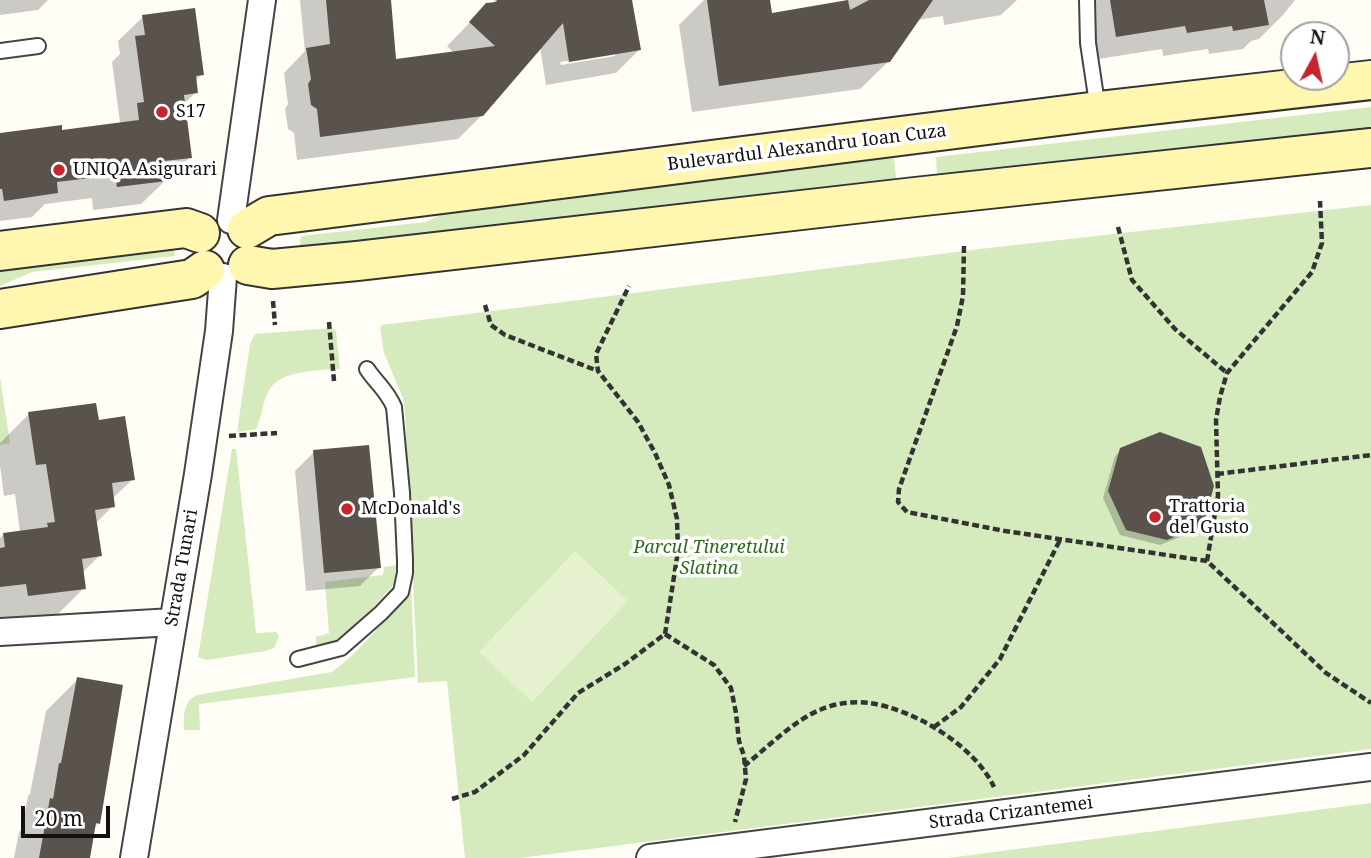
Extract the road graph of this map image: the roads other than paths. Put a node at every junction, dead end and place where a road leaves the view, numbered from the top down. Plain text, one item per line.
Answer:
1 (262, 0) edge
2 (1087, 0) edge
3 (38, 46) dead end
4 (0, 51) edge
5 (1371, 80) edge
6 (1098, 111) junction
7 (1371, 148) edge
8 (226, 249) junction
9 (0, 251) edge
10 (0, 309) edge
11 (367, 369) dead end
12 (173, 622) junction
13 (0, 632) edge
14 (298, 659) dead end
15 (1371, 767) edge
16 (134, 858) edge
17 (650, 858) edge

1 - 8 street, Strada Tunari
2 - 6 lane
3 - 4 lane
5 - 6 main road, Bulevardul Alexandru Ioan Cuza
6 - 8 main road, Bulevardul Alexandru Ioan Cuza
7 - 8 main road, Bulevardul Alexandru Ioan Cuza
8 - 9 main road, Bulevardul Alexandru Ioan Cuza
8 - 10 main road, Bulevardul Alexandru Ioan Cuza
8 - 12 street, Strada Tunari
11 - 14 lane
12 - 13 street
12 - 16 street, Strada Tunari
15 - 17 street, Strada Crizantemei

